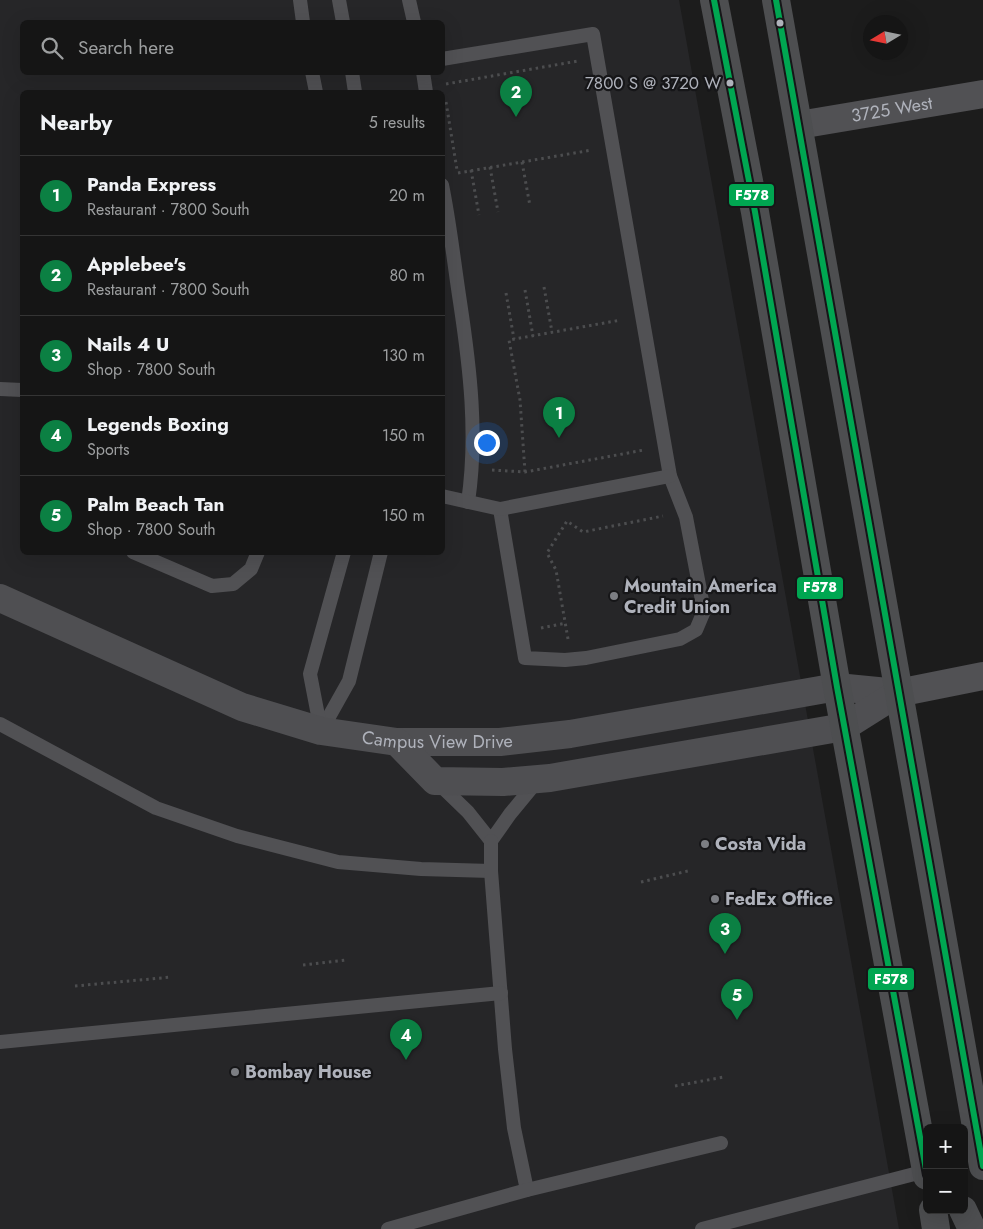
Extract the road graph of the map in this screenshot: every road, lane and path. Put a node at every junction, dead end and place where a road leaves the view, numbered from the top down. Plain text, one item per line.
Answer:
1 (300, 0) edge
2 (339, 0) edge
3 (409, 0) edge
4 (714, 0) edge
5 (776, 0) edge
6 (304, 20) edge
7 (343, 20) edge
8 (414, 20) edge
9 (445, 59) edge
10 (580, 61) dead end
11 (313, 75) edge
12 (352, 75) edge
13 (423, 75) edge
14 (442, 84) dead end
15 (316, 90) edge
16 (355, 90) edge
17 (426, 90) edge
18 (983, 94) edge
19 (445, 101) edge
20 (799, 125) junction
21 (597, 149) dead end
22 (522, 162) junction
23 (490, 167) junction
24 (471, 170) junction
25 (530, 206) dead end
26 (498, 212) dead end
27 (479, 215) dead end
28 (445, 224) edge
29 (448, 263) edge
30 (544, 287) dead end
31 (525, 290) dead end
32 (506, 293) dead end
33 (624, 320) dead end
34 (552, 332) junction
35 (533, 336) junction
36 (514, 339) junction
37 (0, 389) edge
38 (20, 390) edge
39 (647, 450) dead end
40 (472, 470) junction
41 (525, 472) junction
42 (670, 476) junction
43 (445, 497) edge
44 (468, 502) junction
45 (500, 509) junction
46 (647, 519) dead end
47 (141, 555) edge
48 (257, 555) edge
49 (343, 555) edge
50 (380, 555) edge
51 (0, 598) edge
52 (569, 642) dead end
53 (983, 676) edge
54 (837, 687) junction
55 (898, 693) junction
56 (0, 724) edge
57 (844, 727) junction
58 (321, 731) junction
59 (397, 742) junction
60 (539, 779) junction
61 (435, 781) junction
62 (491, 841) junction
63 (491, 871) junction
64 (688, 871) dead end
65 (641, 882) dead end
66 (347, 960) dead end
67 (303, 964) dead end
68 (172, 977) dead end
69 (75, 986) dead end
70 (501, 993) junction
71 (0, 1042) edge
72 (974, 1071) edge
73 (724, 1076) dead end
74 (675, 1086) dead end
75 (978, 1115) edge
76 (721, 1143) dead end
77 (983, 1166) edge
78 (925, 1169) edge
79 (923, 1174) edge
80 (527, 1190) junction
81 (934, 1214) edge
82 (965, 1214) edge
83 (388, 1229) edge
84 (702, 1229) edge
85 (936, 1229) edge
86 (972, 1229) edge

1 - 6 lane
2 - 7 lane
3 - 8 lane
4 - 54 main road
5 - 20 main road
9 - 42 lane
10 - 14 path
11 - 15 lane
12 - 16 lane
13 - 17 lane
18 - 20 street, 3725 West
19 - 24 path
20 - 55 main road
21 - 22 path
22 - 23 path
22 - 25 path
23 - 24 path
23 - 26 path
24 - 27 path
28 - 29 lane
29 - 40 lane
30 - 34 path
31 - 35 path
32 - 36 path
33 - 34 path
34 - 35 path
35 - 36 path
36 - 41 path
37 - 38 lane
39 - 41 path
40 - 41 path
40 - 44 lane
42 - 45 lane
42 - 45 lane
43 - 44 lane
44 - 45 lane
46 - 52 path
47 - 48 lane
49 - 58 lane
50 - 58 lane
51 - 58 street, Campus View Drive
53 - 55 street
54 - 55 street, Campus View Drive
54 - 57 main road
54 - 59 street, Campus View Drive
55 - 57 street
55 - 72 main road
56 - 63 lane
57 - 60 street
57 - 78 main road
58 - 59 street, Campus View Drive
59 - 61 street
60 - 61 street
60 - 62 lane
61 - 62 lane
62 - 63 lane
63 - 70 lane
64 - 65 path
66 - 67 path
68 - 69 path
70 - 71 lane
70 - 80 lane
72 - 75 main road
73 - 74 path
75 - 77 main road
76 - 80 lane
79 - 84 lane
80 - 83 lane
81 - 85 main road
82 - 86 main road

